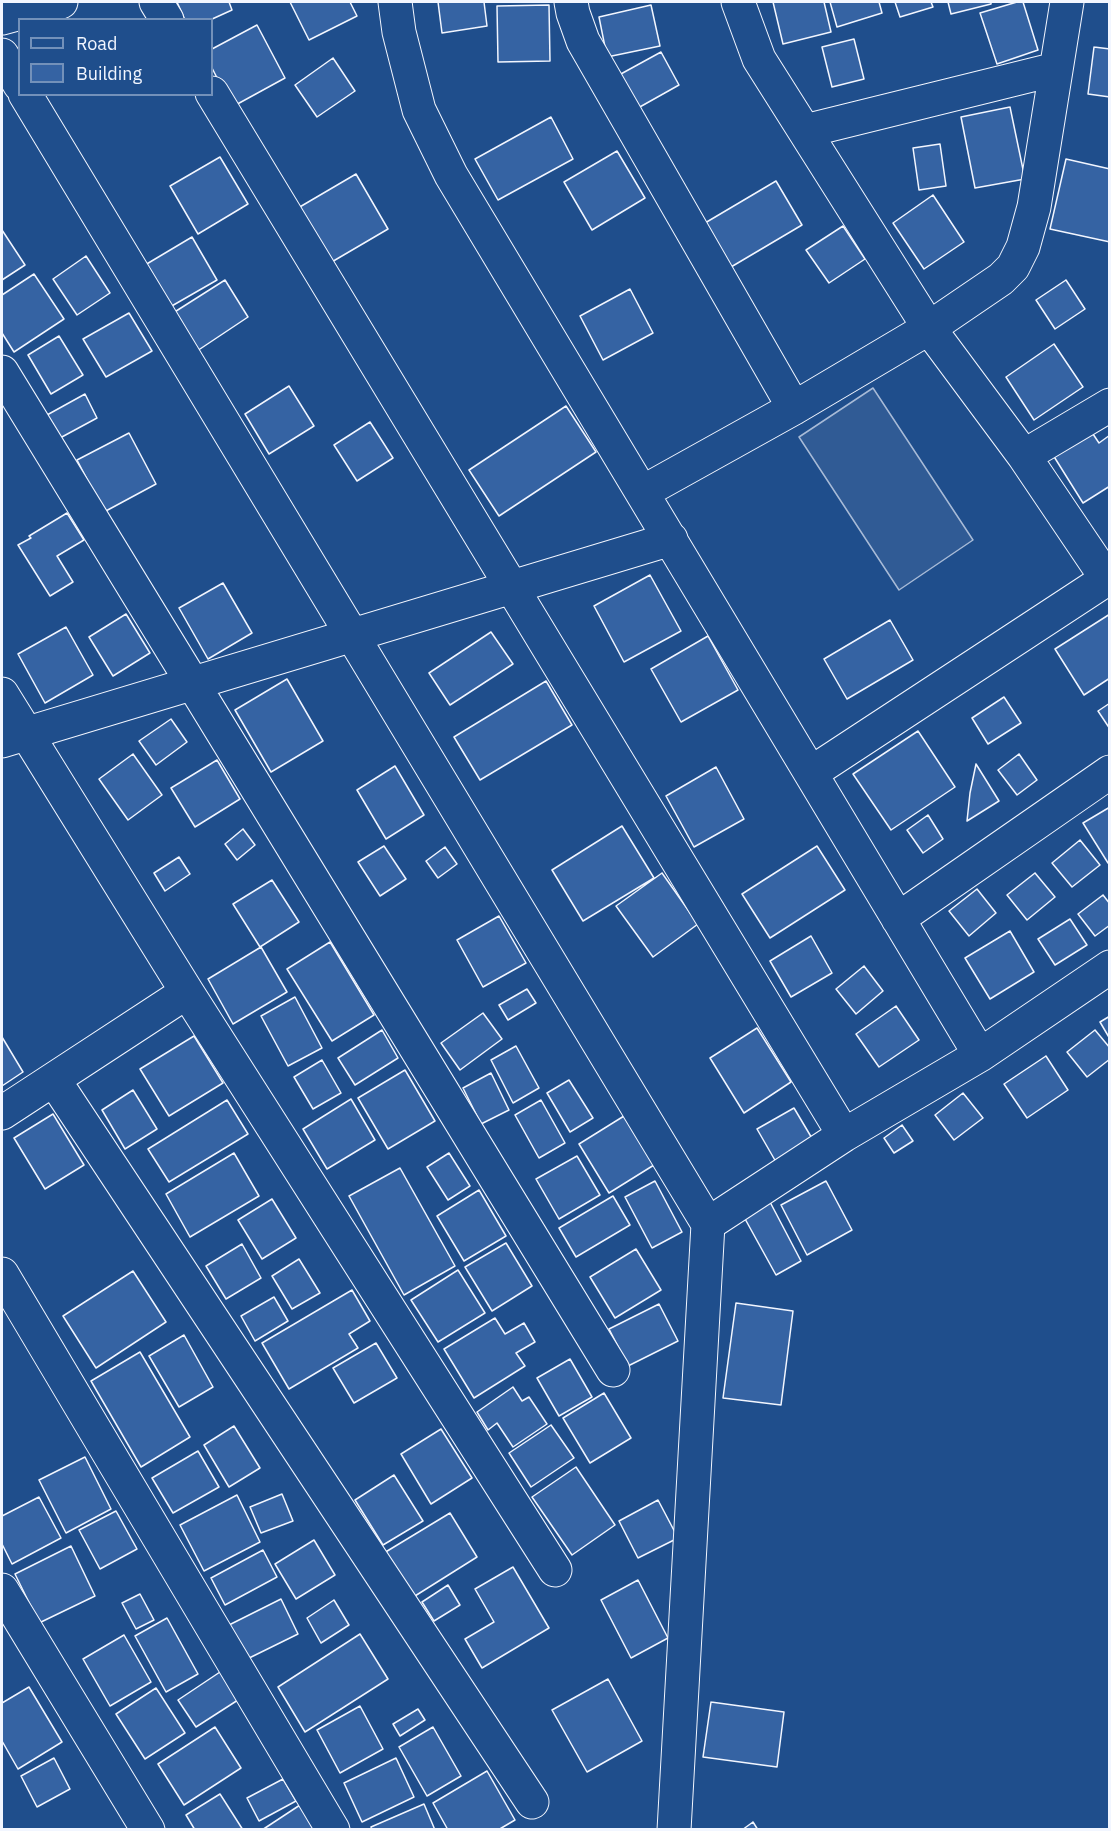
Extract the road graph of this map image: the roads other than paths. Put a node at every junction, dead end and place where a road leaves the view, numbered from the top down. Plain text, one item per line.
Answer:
1 (61, 2) edge
2 (156, 2) edge
3 (395, 2) edge
4 (572, 2) edge
5 (738, 2) edge
6 (1067, 2) edge
7 (2, 18) edge
8 (166, 18) edge
9 (2, 55) edge
10 (1056, 69) junction
11 (18, 82) edge
12 (213, 95) edge
13 (26, 96) edge
14 (805, 131) junction
15 (929, 328) junction
16 (2, 372) edge
17 (1110, 405) edge
18 (794, 408) junction
19 (1024, 456) junction
20 (643, 492) junction
21 (670, 539) junction
22 (1108, 578) edge
23 (511, 587) junction
24 (352, 635) junction
25 (192, 683) junction
26 (2, 694) edge
27 (14, 737) edge
28 (1110, 772) edge
29 (811, 773) junction
30 (898, 919) junction
31 (1110, 967) edge
32 (187, 992) junction
33 (980, 1055) junction
34 (54, 1080) junction
35 (2, 1113) edge
36 (844, 1135) junction
37 (708, 1224) junction
38 (2, 1274) edge
39 (613, 1370) dead end
40 (555, 1570) dead end
41 (2, 1590) edge
42 (532, 1802) dead end
43 (670, 1827) edge
44 (148, 1830) edge
45 (333, 1830) edge

1 - 7 street
2 - 8 street
3 - 20 street
4 - 18 street
5 - 14 street
6 - 10 street
9 - 11 street
10 - 14 street
10 - 15 street
12 - 23 street
13 - 24 street
14 - 15 street
15 - 18 street
15 - 19 street
16 - 25 street
17 - 19 street
18 - 20 street
19 - 22 street
20 - 21 street
21 - 23 street
21 - 29 street
22 - 29 street
23 - 24 street
23 - 36 street
24 - 25 street
24 - 37 street
25 - 27 street
25 - 39 street
26 - 27 street
27 - 32 street
28 - 30 street
29 - 30 street
30 - 33 street
31 - 33 street
32 - 34 street
32 - 40 street
33 - 36 street
34 - 35 street
34 - 42 street
36 - 37 street
37 - 43 street
38 - 45 street
41 - 44 street

